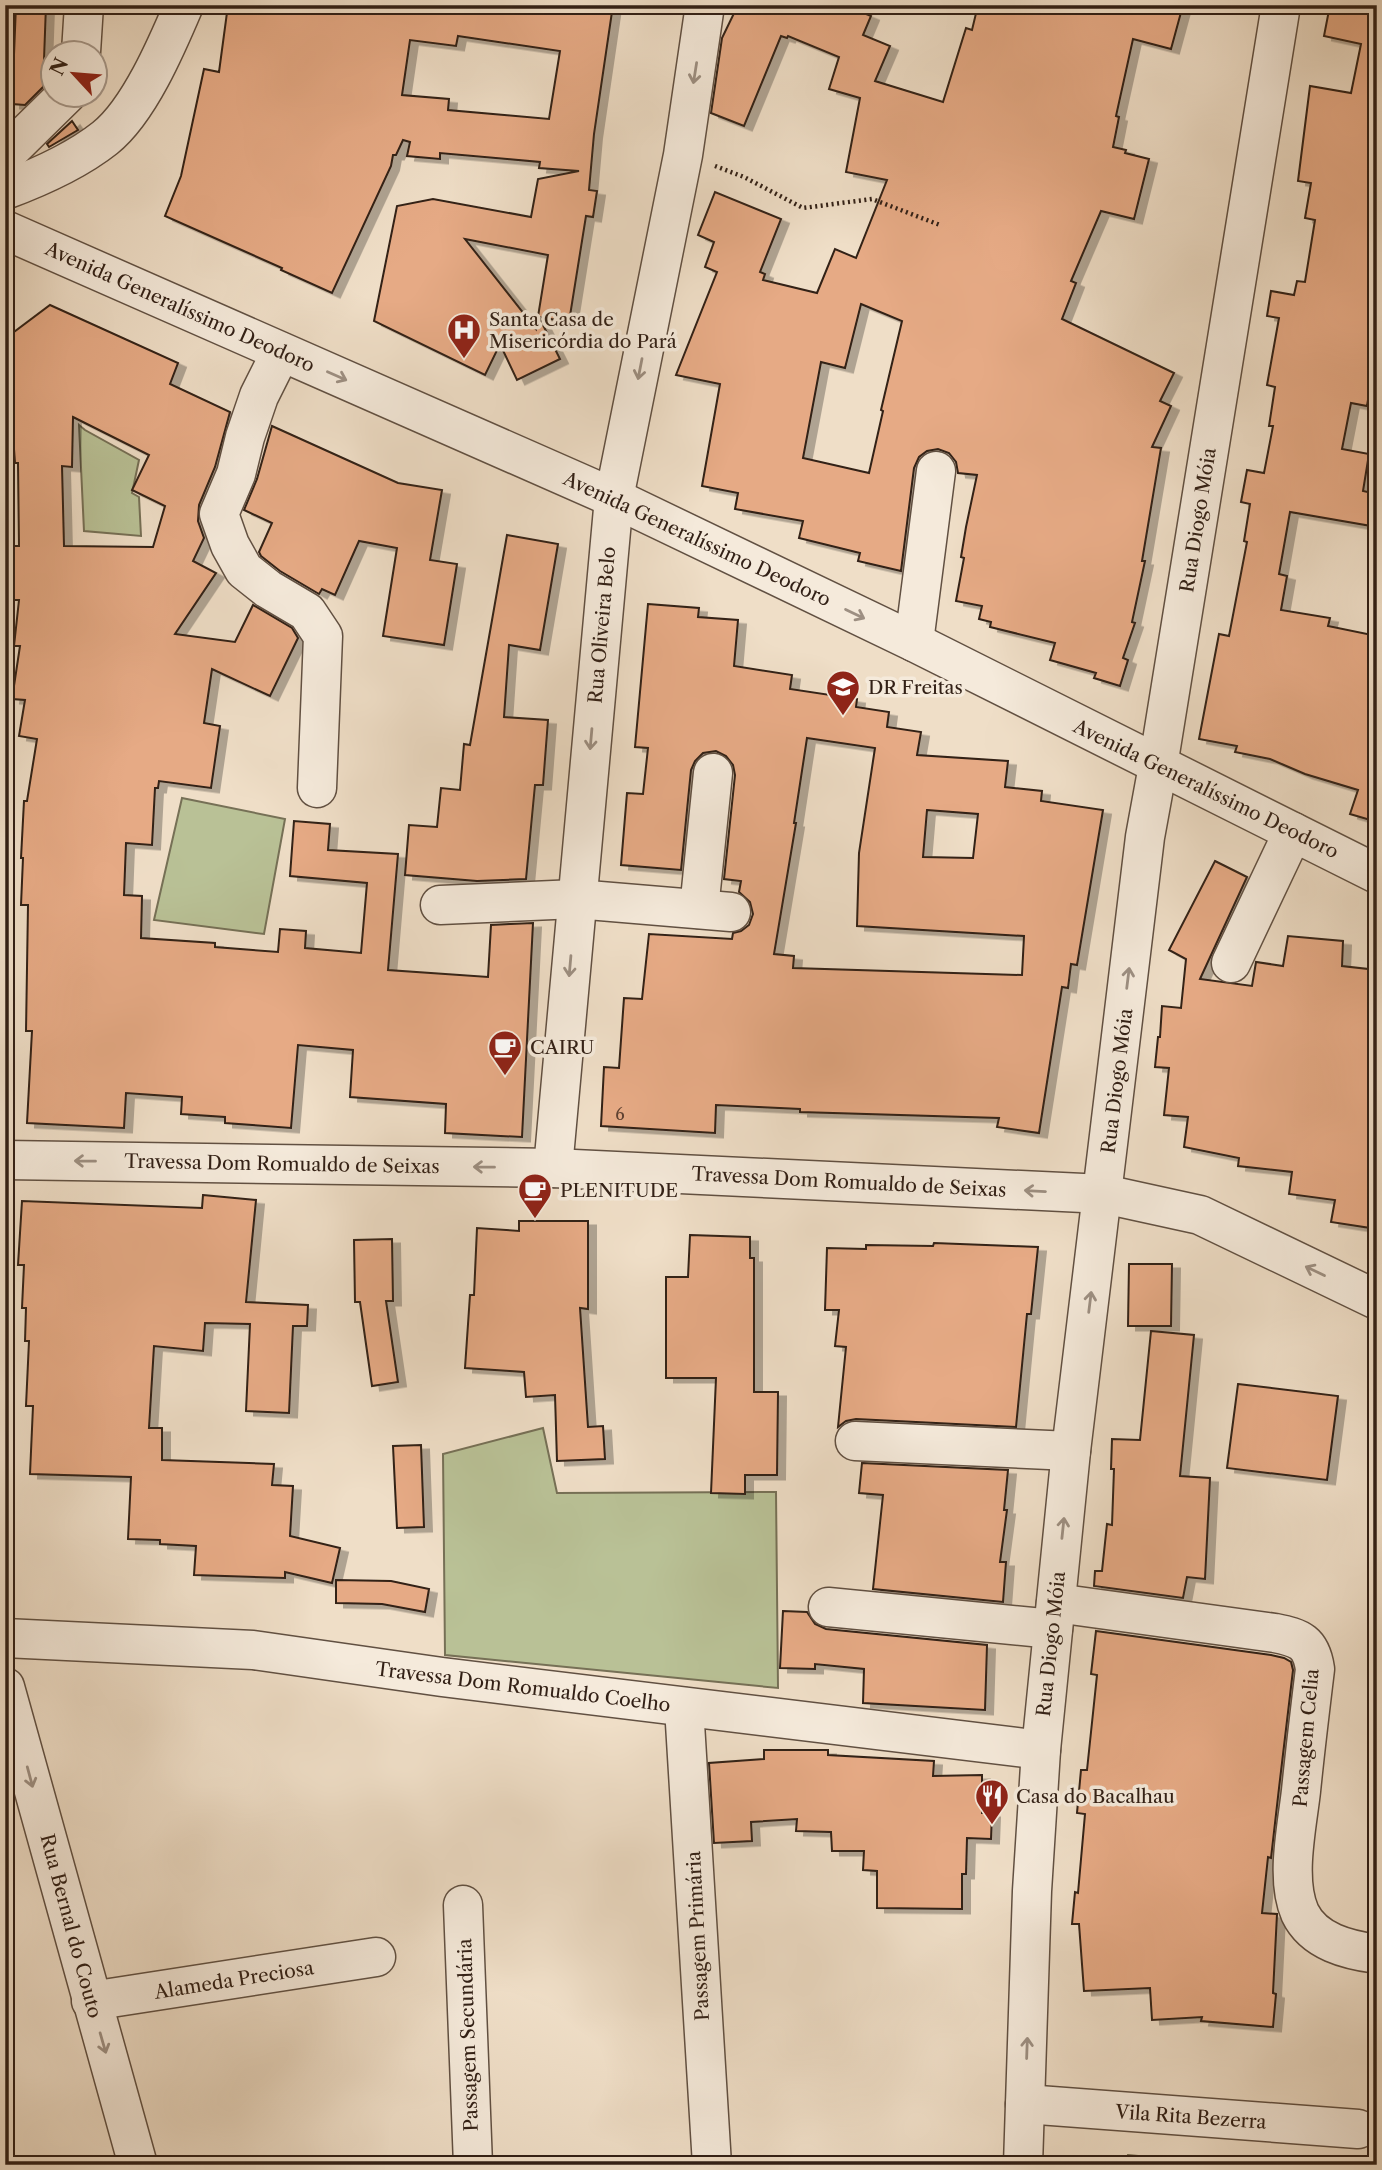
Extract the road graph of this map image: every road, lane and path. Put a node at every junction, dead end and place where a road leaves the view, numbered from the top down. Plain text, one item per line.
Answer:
1 (84, 5) edge
2 (184, 5) edge
3 (705, 5) edge
4 (1281, 5) edge
5 (82, 38) edge
6 (53, 108) edge
7 (100, 108) edge
8 (116, 127) junction
9 (5, 155) edge
10 (683, 155) junction
11 (5, 190) edge
12 (940, 225) dead end
13 (5, 230) edge
14 (281, 352) junction
15 (936, 471) dead end
16 (614, 498) junction
17 (914, 642) junction
18 (1158, 766) junction
19 (713, 773) dead end
20 (317, 788) dead end
21 (1293, 832) junction
22 (1377, 874) edge
23 (576, 899) junction
24 (440, 905) dead end
25 (1231, 962) dead end
26 (5, 1160) edge
27 (553, 1168) junction
28 (1104, 1194) junction
29 (1377, 1300) edge
30 (855, 1441) dead end
31 (1071, 1451) junction
32 (828, 1607) dead end
33 (1054, 1616) junction
34 (5, 1638) edge
35 (5, 1688) edge
36 (684, 1707) junction
37 (1041, 1750) junction
38 (463, 1905) dead end
39 (1377, 1954) edge
40 (376, 1957) dead end
41 (91, 2001) junction
42 (1025, 2104) junction
43 (1358, 2129) dead end
44 (138, 2165) edge
45 (473, 2165) edge
46 (712, 2165) edge
47 (1023, 2165) edge

1 - 5 street
2 - 8 street
3 -> 10 street, Rua Oliveira Belo
4 - 18 street, Rua Diogo Móia
6 - 9 street
7 - 8 street
8 - 11 street
10 - 12 path
10 -> 16 street, Rua Oliveira Belo
13 - 14 street, Avenida Generalíssimo Deodoro
14 -> 16 street, Avenida Generalíssimo Deodoro
14 - 20 street
15 - 17 street
16 -> 17 street, Avenida Generalíssimo Deodoro
16 -> 23 street, Rua Oliveira Belo
17 - 18 street, Avenida Generalíssimo Deodoro
18 - 21 street, Avenida Generalíssimo Deodoro
28 -> 18 street, Rua Diogo Móia
19 - 23 street
21 - 22 street, Avenida Generalíssimo Deodoro
21 - 25 street
23 - 24 street
23 -> 27 street, Rua Oliveira Belo
27 -> 26 street, Travessa Dom Romualdo de Seixas
28 -> 27 street, Travessa Dom Romualdo de Seixas
29 -> 28 street, Travessa Dom Romualdo de Seixas
31 -> 28 street, Rua Diogo Móia
30 - 31 street
33 -> 31 street, Rua Diogo Móia
32 - 33 street
33 - 37 street, Rua Diogo Móia
33 - 39 street, Passagem Celia
34 - 36 street, Travessa Dom Romualdo Coelho
35 -> 41 street, Rua Bernal do Couto
36 - 37 street, Travessa Dom Romualdo Coelho
36 - 46 street, Passagem Primária
42 -> 37 street, Rua Diogo Móia
38 - 45 street, Passagem Secundária
40 - 41 street, Alameda Preciosa
41 -> 44 street, Rua Bernal do Couto
42 - 43 street, Vila Rita Bezerra
42 - 47 street, Rua Diogo Móia

